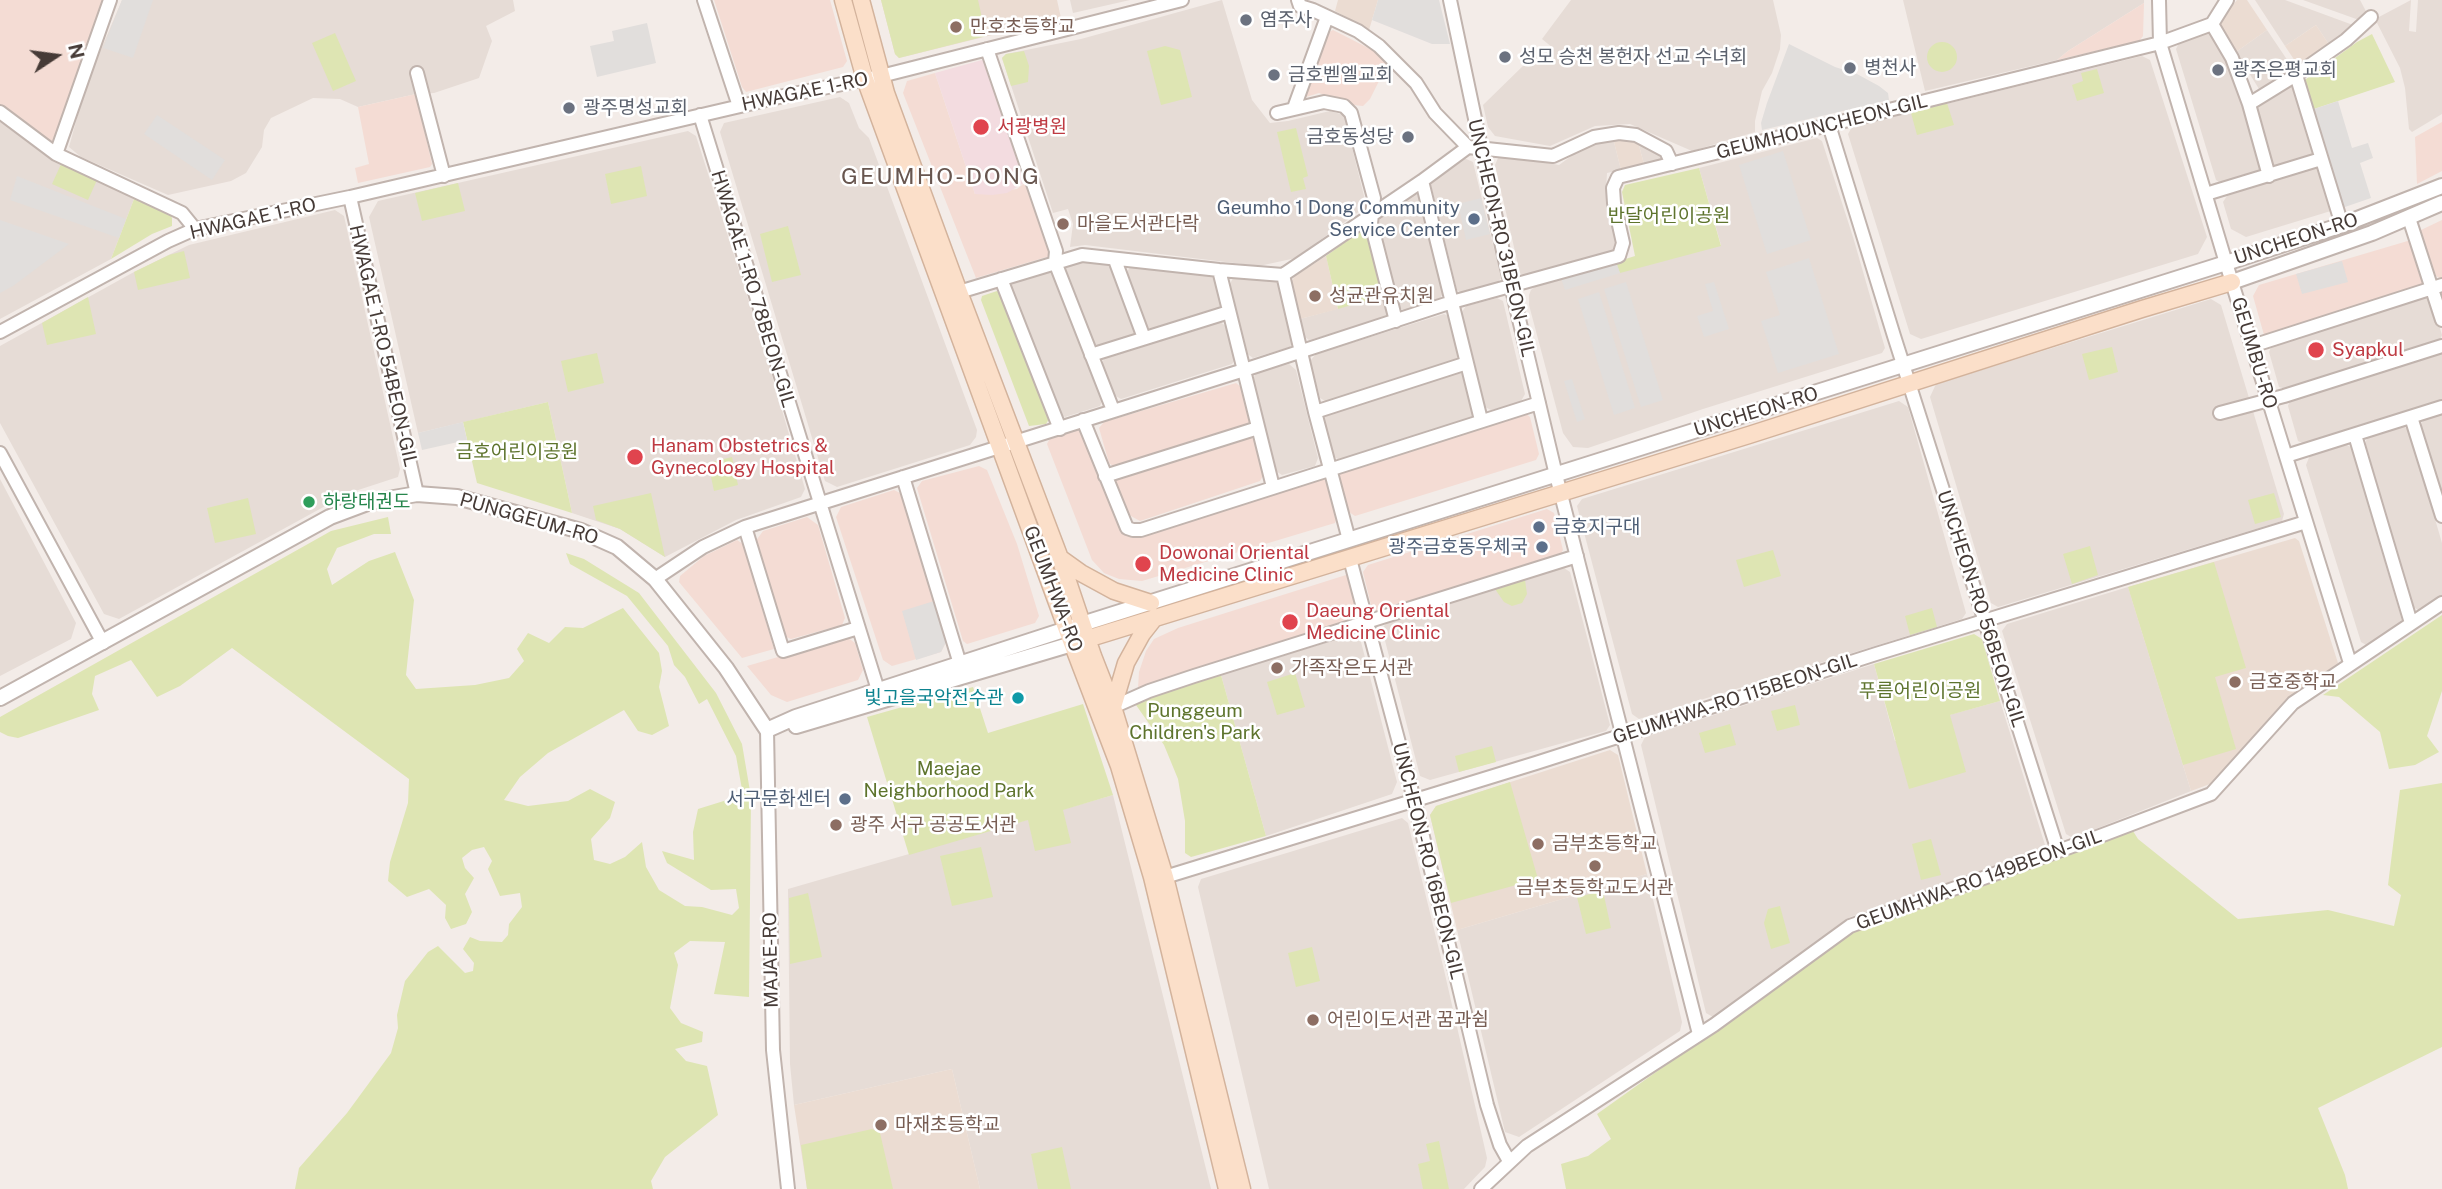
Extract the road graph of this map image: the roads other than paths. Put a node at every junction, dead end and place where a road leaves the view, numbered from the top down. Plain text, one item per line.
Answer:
1 (110, 0) edge
2 (704, 0) edge
3 (843, 0) edge
4 (861, 0) edge
5 (1182, 0) edge
6 (1298, 0) edge
7 (1450, 0) edge
8 (2160, 0) edge
9 (2227, 0) edge
10 (1327, 17) junction
11 (2371, 17) dead end
12 (2212, 24) junction
13 (2160, 43) junction
14 (987, 49) junction
15 (417, 72) dead end
16 (2296, 75) junction
17 (873, 77) junction
18 (2249, 104) junction
19 (739, 106) junction
20 (1294, 108) junction
21 (0, 112) edge
22 (1277, 113) dead end
23 (700, 115) junction
24 (1829, 125) junction
25 (1474, 148) junction
26 (56, 154) junction
27 (2321, 159) junction
28 (1672, 164) junction
29 (444, 176) junction
30 (2269, 176) junction
31 (1422, 181) junction
32 (2442, 186) edge
33 (2206, 194) junction
34 (350, 197) junction
35 (2442, 203) edge
36 (1373, 214) junction
37 (2409, 218) junction
38 (2342, 225) junction
39 (195, 229) junction
40 (1115, 260) junction
41 (1055, 262) junction
42 (2226, 263) junction
43 (1219, 270) junction
44 (1283, 275) junction
45 (1001, 278) junction
46 (2232, 282) junction
47 (1511, 286) junction
48 (2437, 287) edge
49 (959, 292) junction
50 (1452, 302) junction
51 (1229, 312) junction
52 (2442, 320) edge
53 (1396, 321) junction
54 (0, 332) edge
55 (1144, 338) junction
56 (2252, 346) junction
57 (2442, 346) edge
58 (1300, 351) junction
59 (1091, 355) junction
60 (1467, 363) junction
61 (1903, 366) junction
62 (1244, 370) junction
63 (1910, 385) junction
64 (2269, 400) junction
65 (1539, 403) junction
66 (2442, 407) edge
67 (1113, 410) junction
68 (1315, 412) junction
69 (2220, 413) dead end
70 (2412, 417) junction
71 (1083, 420) junction
72 (1481, 420) junction
73 (1258, 428) junction
74 (1060, 429) junction
75 (2355, 435) junction
76 (1017, 442) junction
77 (1000, 448) junction
78 (0, 453) edge
79 (2286, 456) junction
80 (1331, 470) junction
81 (1556, 475) junction
82 (1105, 476) junction
83 (903, 477) junction
84 (1273, 487) junction
85 (1560, 493) junction
86 (417, 494) junction
87 (820, 503) junction
88 (2442, 516) edge
89 (2306, 522) junction
90 (745, 527) junction
91 (1349, 540) junction
92 (1577, 556) junction
93 (1060, 558) junction
94 (1350, 559) junction
95 (655, 579) junction
96 (1151, 603) junction
97 (2442, 603) edge
98 (1153, 621) junction
99 (1367, 622) junction
100 (1985, 622) junction
101 (2411, 623) junction
102 (858, 628) junction
103 (1077, 634) junction
104 (103, 643) junction
105 (2350, 663) junction
106 (960, 664) junction
107 (878, 690) junction
108 (0, 698) edge
109 (1113, 707) junction
110 (767, 730) junction
111 (1622, 734) junction
112 (1414, 799) junction
113 (2058, 851) junction
114 (1165, 877) junction
115 (1699, 1034) junction
116 (1509, 1161) junction
117 (788, 1189) edge
118 (1227, 1189) edge
119 (1242, 1189) edge
120 (1481, 1189) edge

1 - 26 street
2 - 19 street
3 - 17 main road, GEUMHWA-RO
4 - 17 main road, GEUMHWA-RO
5 - 14 street, HWAGAE 1-RO
6 - 10 street
7 - 25 street, UNCHEON-RO 31BEON-GIL
8 - 13 street, GEUMBU-RO
9 - 12 street
10 - 20 street
10 - 25 street
11 - 16 street
12 - 13 street, GEUMHOUNCHEON-GIL
12 - 18 street
13 - 24 street, GEUMHOUNCHEON-GIL
13 - 33 street, GEUMBU-RO
14 - 17 street, HWAGAE 1-RO
14 - 41 street
15 - 29 street
16 - 18 street
16 - 27 street
17 - 19 street, HWAGAE 1-RO
17 - 49 main road, GEUMHWA-RO
17 - 77 main road, GEUMHWA-RO
18 - 30 street
19 - 23 street, HWAGAE 1-RO
20 - 22 street
20 - 36 street
21 - 26 street
23 - 29 street, HWAGAE 1-RO
23 - 87 street, HWAGAE 1-RO 78BEON-GIL
24 - 28 street, GEUMHOUNCHEON-GIL
24 - 61 street, UNCHEON-RO 56BEON-GIL
25 - 28 street
25 - 31 street
25 - 47 street, UNCHEON-RO 31BEON-GIL
26 - 39 street
27 - 30 street
27 - 38 street
28 - 47 street, GEUMHOUNCHEON-GIL
29 - 34 street, HWAGAE 1-RO
30 - 33 street
31 - 36 street
31 - 50 street
32 - 38 street, UNCHEON-RO
33 - 42 street, GEUMBU-RO
34 - 39 street, HWAGAE 1-RO
34 - 86 street, HWAGAE 1-RO 54BEON-GIL
35 - 37 street, UNCHEON-RO
36 - 44 street
36 - 53 street
37 - 46 street, UNCHEON-RO
37 - 48 street
38 - 42 street, UNCHEON-RO
39 - 54 street, HWAGAE 1-RO
40 - 41 street
40 - 43 street
40 - 55 street
41 - 45 street
41 - 59 street
42 - 46 street, GEUMBU-RO
42 - 61 street, UNCHEON-RO
43 - 44 street
43 - 51 street
44 - 58 street
45 - 49 street
45 - 74 street
46 - 56 street, GEUMBU-RO
46 - 63 main road, UNCHEON-RO
47 - 50 street
47 - 65 street, UNCHEON-RO 31BEON-GIL
48 - 52 street
48 - 56 street
49 - 76 main road, GEUMHWA-RO
50 - 53 street
50 - 60 street
51 - 55 street
51 - 62 street
53 - 58 street
55 - 59 street
56 - 64 street, GEUMBU-RO
57 - 64 street
58 - 62 street
58 - 68 street
59 - 67 street
60 - 68 street
60 - 72 street
61 - 63 street, UNCHEON-RO 56BEON-GIL
61 - 81 street, UNCHEON-RO
62 - 67 street
62 - 73 street
63 - 85 main road, UNCHEON-RO
63 - 100 street, UNCHEON-RO 56BEON-GIL
64 - 69 street
64 - 79 street, GEUMBU-RO
65 - 72 street
65 - 81 street, UNCHEON-RO 31BEON-GIL
66 - 70 street
67 - 71 street
68 - 80 street
70 - 75 street
70 - 88 street
71 - 74 street
71 - 82 street
72 - 80 street
73 - 82 street
73 - 84 street
74 - 76 street
75 - 79 street
75 - 101 street
76 - 77 street
76 - 93 main road, GEUMHWA-RO
77 - 83 street
77 - 103 main road, GEUMHWA-RO
78 - 104 street
79 - 89 street, GEUMBU-RO
80 - 84 street
80 - 91 street
81 - 85 street, UNCHEON-RO 31BEON-GIL
81 - 91 street, UNCHEON-RO
82 - 84 street
83 - 87 street
83 - 106 street
85 - 92 street, UNCHEON-RO 31BEON-GIL
85 - 94 main road, UNCHEON-RO
86 - 95 street, PUNGGEUM-RO
86 - 104 street, PUNGGEUM-RO
87 - 90 street
87 - 102 street, HWAGAE 1-RO 78BEON-GIL
89 - 100 street, GEUMHWA-RO 115BEON-GIL
89 - 105 street, GEUMBU-RO
90 - 95 street
90 - 102 street
91 - 96 street, UNCHEON-RO
92 - 99 street
92 - 111 street, UNCHEON-RO 31BEON-GIL
93 - 96 main road
93 - 103 main road, GEUMHWA-RO
94 - 98 main road, UNCHEON-RO
94 - 99 street, UNCHEON-RO 16BEON-GIL
95 - 110 street, PUNGGEUM-RO
96 - 103 street, UNCHEON-RO
97 - 101 street, GEUMHWA-RO 149BEON-GIL
98 - 103 main road, UNCHEON-RO
98 - 109 main road
99 - 109 street
99 - 112 street, UNCHEON-RO 16BEON-GIL
100 - 111 street, GEUMHWA-RO 115BEON-GIL
100 - 113 street, UNCHEON-RO 56BEON-GIL
101 - 105 street, GEUMHWA-RO 149BEON-GIL
102 - 107 street, HWAGAE 1-RO 78BEON-GIL
103 - 106 street
103 - 109 main road, GEUMHWA-RO
103 - 110 street
103 - 118 main road, GEUMHWA-RO
104 - 108 street, PUNGGEUM-RO
105 - 113 street, GEUMHWA-RO 149BEON-GIL
106 - 107 street
107 - 110 street
109 - 114 main road, GEUMHWA-RO
110 - 117 street, MAJAE-RO
111 - 112 street, GEUMHWA-RO 115BEON-GIL
111 - 115 street, UNCHEON-RO 31BEON-GIL
112 - 114 street, GEUMHWA-RO 115BEON-GIL
112 - 116 street, UNCHEON-RO 16BEON-GIL
113 - 115 street, GEUMHWA-RO 149BEON-GIL
114 - 119 main road, GEUMHWA-RO
115 - 116 street, GEUMHWA-RO 149BEON-GIL
116 - 120 street, GEUMHWA-RO 149BEON-GIL

